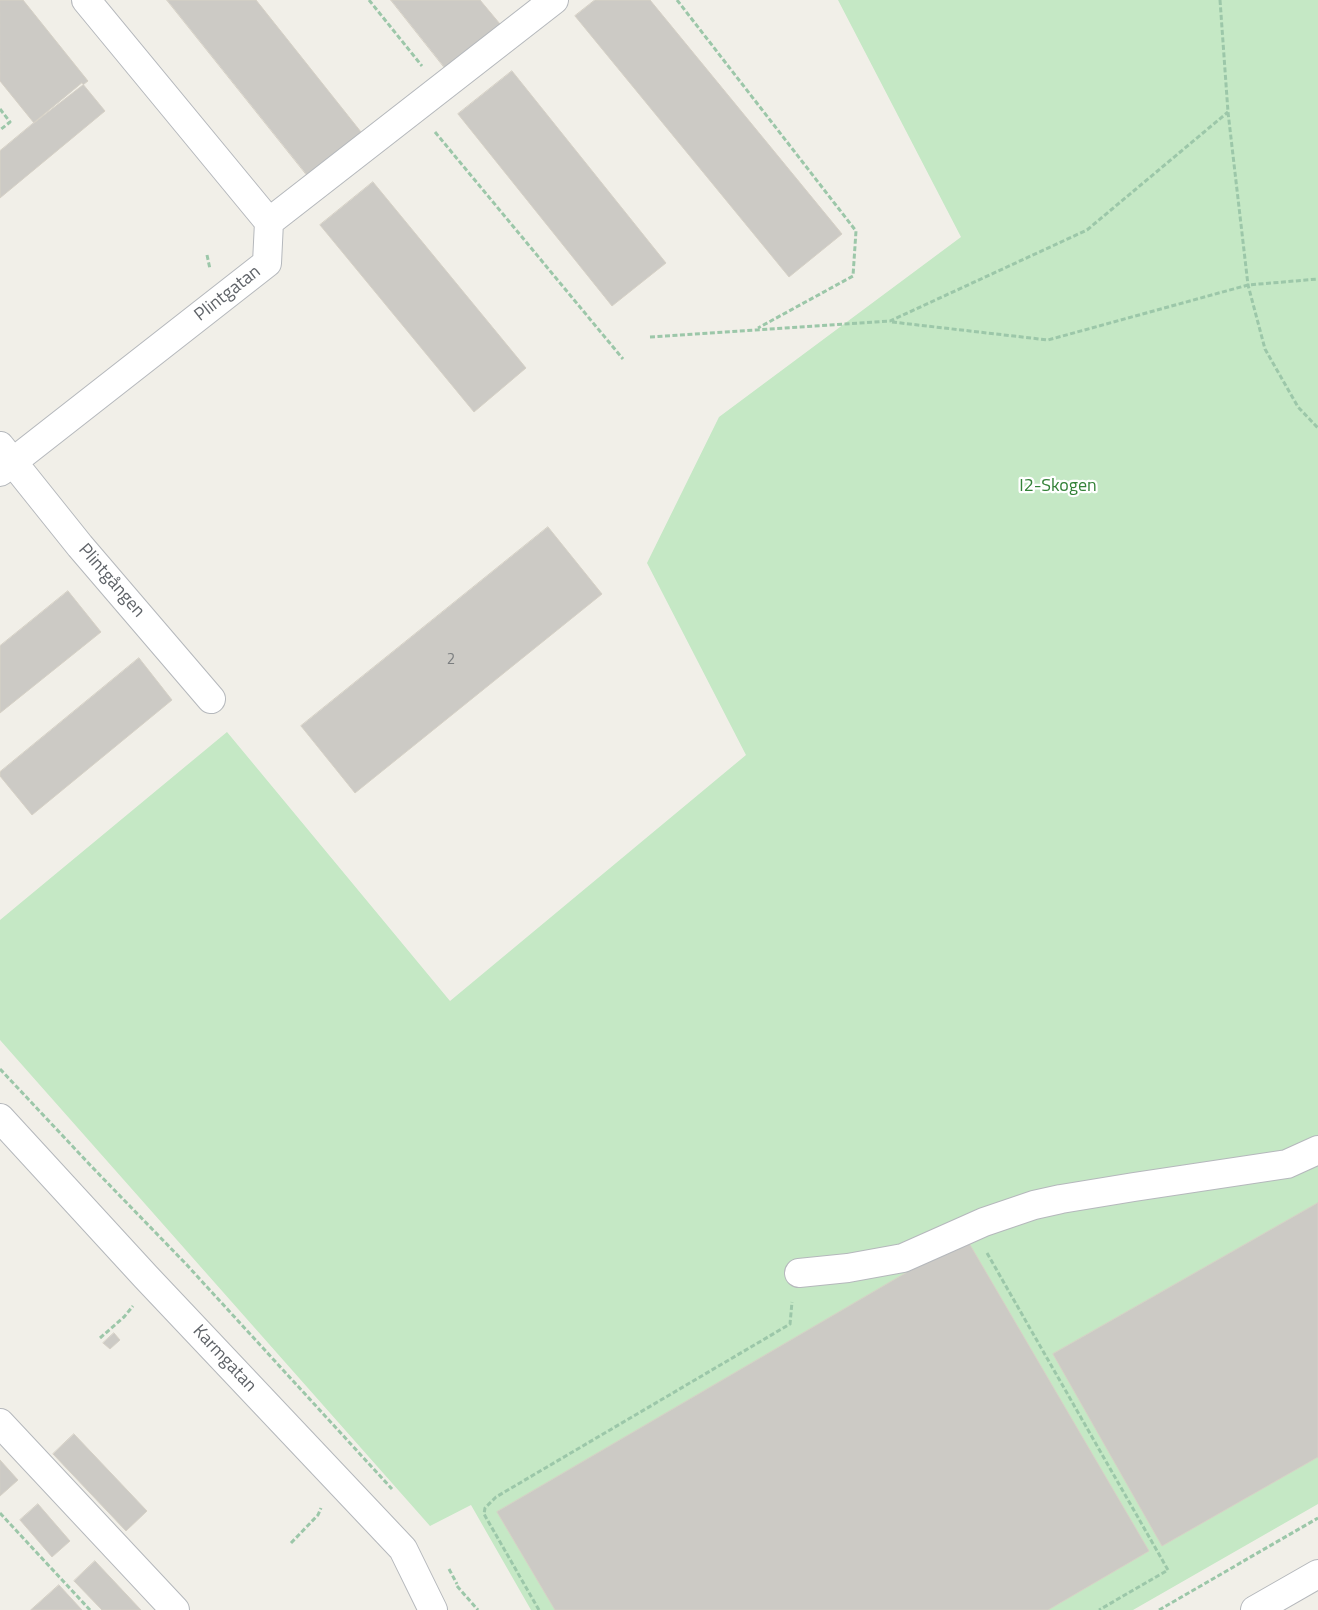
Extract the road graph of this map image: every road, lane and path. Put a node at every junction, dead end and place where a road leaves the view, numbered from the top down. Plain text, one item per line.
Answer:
1 (86, 0) edge
2 (369, 0) edge
3 (554, 0) edge
4 (677, 0) edge
5 (1220, 0) edge
6 (440, 89) junction
7 (415, 108) junction
8 (0, 110) edge
9 (1228, 112) junction
10 (0, 130) edge
11 (269, 222) junction
12 (1318, 279) edge
13 (1248, 285) junction
14 (890, 321) junction
15 (755, 330) junction
16 (650, 336) dead end
17 (623, 359) dead end
18 (1318, 428) edge
19 (4, 460) edge
20 (212, 699) dead end
21 (0, 1069) edge
22 (0, 1118) edge
23 (1318, 1150) edge
24 (972, 1227) junction
25 (799, 1273) joint
26 (134, 1302) dead end
27 (100, 1338) dead end
28 (0, 1423) edge
29 (398, 1496) dead end
30 (323, 1504) dead end
31 (0, 1513) edge
32 (1318, 1518) edge
33 (291, 1543) dead end
34 (446, 1562) dead end
35 (1318, 1574) edge
36 (457, 1586) junction
37 (463, 1602) dead end
38 (90, 1610) edge
39 (175, 1610) edge
40 (433, 1610) edge
41 (478, 1610) edge
42 (539, 1610) edge
43 (1099, 1610) edge
44 (1159, 1610) edge
45 (1255, 1610) edge

1 - 11 street
2 - 6 path
3 - 6 street
4 - 15 path
5 - 9 path
6 - 7 street
7 - 11 street
7 - 17 path
8 - 10 path
9 - 13 path
9 - 14 path
11 - 19 street, Plintgatan
12 - 13 path
13 - 14 path
13 - 18 path
14 - 15 path
15 - 16 path
19 - 20 street, Plintgången
21 - 29 path
22 - 40 street, Karmgatan
23 - 24 street
24 - 25 street
24 - 43 path
25 - 42 path
26 - 27 path
28 - 39 street
30 - 33 path
31 - 38 path
32 - 44 path
34 - 36 path
35 - 45 street
36 - 37 path
36 - 41 path

